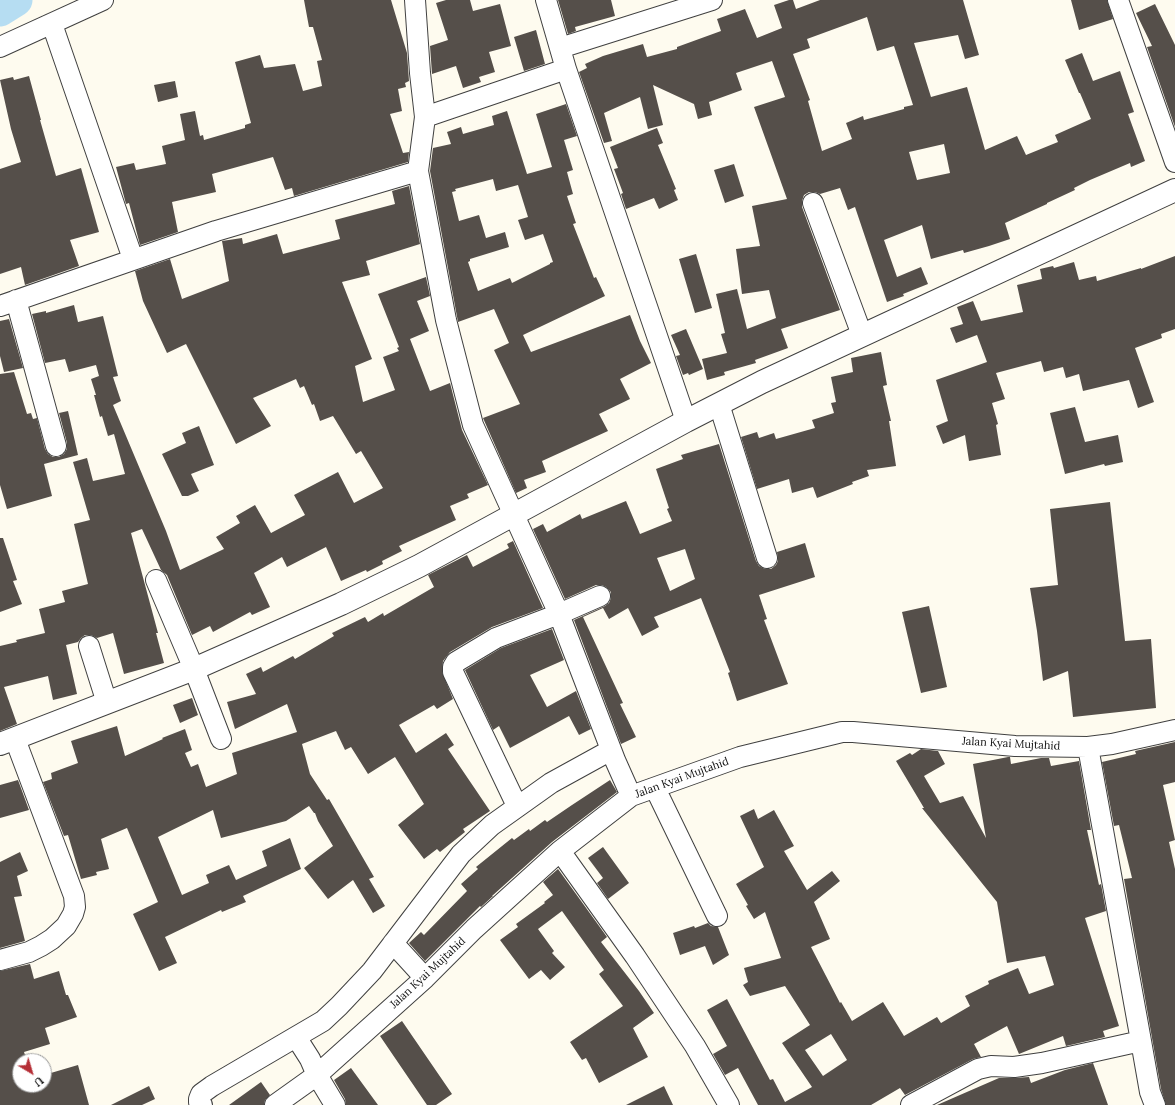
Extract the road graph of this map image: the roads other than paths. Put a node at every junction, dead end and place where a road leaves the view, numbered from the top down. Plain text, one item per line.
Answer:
1 (103, 0) edge
2 (415, 0) edge
3 (546, 0) edge
4 (712, 0) edge
5 (1118, 0) edge
6 (52, 24) junction
7 (0, 47) edge
8 (560, 48) junction
9 (566, 69) junction
10 (425, 117) junction
11 (1175, 162) edge
12 (418, 171) junction
13 (1175, 190) edge
14 (813, 203) dead end
15 (133, 259) junction
16 (8, 303) edge
17 (862, 335) junction
18 (719, 404) junction
19 (686, 421) junction
20 (56, 446) dead end
21 (514, 514) junction
22 (767, 558) dead end
23 (156, 580) dead end
24 (600, 596) dead end
25 (559, 614) junction
26 (88, 646) dead end
27 (194, 669) junction
28 (107, 703) junction
29 (1175, 730) edge
30 (221, 739) dead end
31 (7, 741) edge
32 (1088, 747) junction
33 (613, 755) junction
34 (655, 788) junction
35 (629, 789) junction
36 (517, 806) junction
37 (560, 851) junction
38 (717, 916) dead end
39 (396, 947) junction
40 (0, 960) edge
41 (421, 974) junction
42 (297, 1039) junction
43 (1141, 1041) junction
44 (314, 1067) junction
45 (202, 1105) edge
46 (276, 1105) edge
47 (335, 1105) edge
48 (729, 1105) edge
49 (911, 1105) edge
50 (1155, 1105) edge

1 - 6 street
2 - 10 street
3 - 8 street
4 - 8 street
5 - 11 street
6 - 7 street
6 - 15 street
8 - 9 street
9 - 10 street
9 - 19 street
10 - 12 street
12 - 15 street
12 - 21 street
13 - 17 street
14 - 17 street
15 - 16 street
16 - 20 street
17 - 18 street
18 - 19 street
18 - 22 street
19 - 21 street
21 - 25 street
21 - 27 street
23 - 27 street
24 - 25 street
25 - 33 street
25 - 36 street
26 - 28 street
27 - 28 street
27 - 30 street
28 - 31 street
29 - 32 street, Jalan Kyai Mujtahid
31 - 40 street
32 - 34 street, Jalan Kyai Mujtahid
32 - 43 street
33 - 35 street
33 - 36 street
34 - 35 street, Jalan Kyai Mujtahid
34 - 38 street
35 - 37 street, Jalan Kyai Mujtahid
36 - 39 street
37 - 41 street, Jalan Kyai Mujtahid
37 - 48 street
39 - 41 street
39 - 42 street
41 - 44 street, Jalan Kyai Mujtahid
42 - 44 street
42 - 45 street
43 - 49 street
43 - 50 street
44 - 46 street, Jalan Kyai Mujtahid
44 - 47 street

